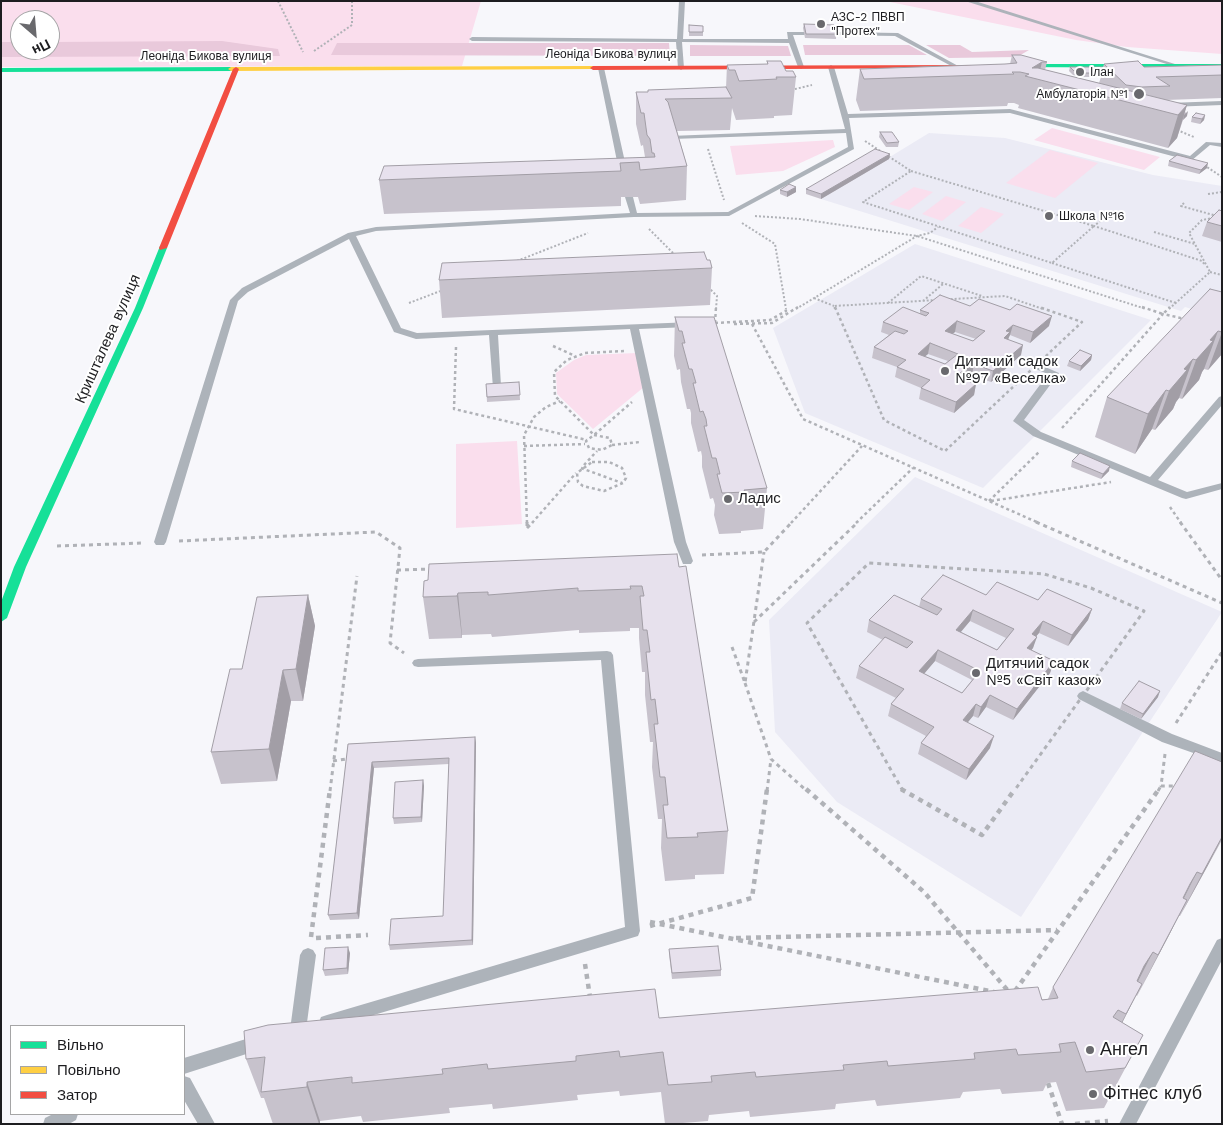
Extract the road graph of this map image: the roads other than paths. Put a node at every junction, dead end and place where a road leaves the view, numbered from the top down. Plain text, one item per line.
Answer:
1 (682, 1) edge
2 (968, 1) edge
3 (804, 33) edge
4 (834, 34) edge
5 (472, 39) dead end
6 (679, 41) junction
7 (792, 41) junction
8 (1177, 66) junction
9 (1222, 66) edge
10 (801, 67) junction
11 (831, 67) junction
12 (957, 67) junction
13 (601, 68) junction
14 (681, 68) junction
15 (236, 69) junction
16 (1, 70) edge
17 (1222, 103) edge
18 (1168, 105) edge
19 (846, 116) junction
20 (849, 131) junction
21 (672, 137) edge
22 (1222, 145) edge
23 (626, 182) edge
24 (629, 197) edge
25 (634, 215) junction
26 (351, 235) junction
27 (697, 324) edge
28 (634, 326) junction
29 (494, 333) junction
30 (1036, 366) road end
31 (496, 386) edge
32 (1222, 398) edge
33 (1151, 482) junction
34 (1222, 486) edge
35 (160, 542) road end
36 (687, 561) road end
37 (1, 618) edge
38 (418, 663) road end
39 (1083, 696) road end
40 (1222, 758) edge
41 (1222, 945) edge
42 (308, 956) road end
43 (270, 1039) edge
44 (185, 1066) edge
45 (185, 1086) edge
46 (68, 1115) edge
47 (1128, 1122) edge
48 (51, 1124) edge
49 (207, 1124) edge

1 - 6 lane
2 - 8 lane
3 - 7 lane
4 - 12 lane
5 - 6 lane
6 - 7 lane
6 - 14 lane
7 - 10 lane
8 - 9 street, Леоніда Бикова вулиця
8 - 12 street, Леоніда Бикова вулиця
10 - 11 street, Леоніда Бикова вулиця
10 - 14 street, Леоніда Бикова вулиця
11 - 12 street, Леоніда Бикова вулиця
11 - 19 lane
13 - 14 street, Леоніда Бикова вулиця
13 - 15 street, Леоніда Бикова вулиця
13 - 23 lane
15 - 16 street, Леоніда Бикова вулиця
15 - 37 street, Кришталева вулиця
17 - 18 lane
19 - 20 lane
19 - 22 lane
20 - 21 lane
20 - 25 lane
24 - 25 lane
25 - 26 lane
26 - 29 lane
26 - 35 lane
27 - 28 lane
28 - 29 lane
28 - 36 lane
29 - 31 lane
30 - 33 lane
32 - 33 lane
33 - 34 lane
38 - 42 lane
39 - 40 lane
41 - 47 lane
43 - 44 lane
45 - 49 lane
46 - 48 lane

